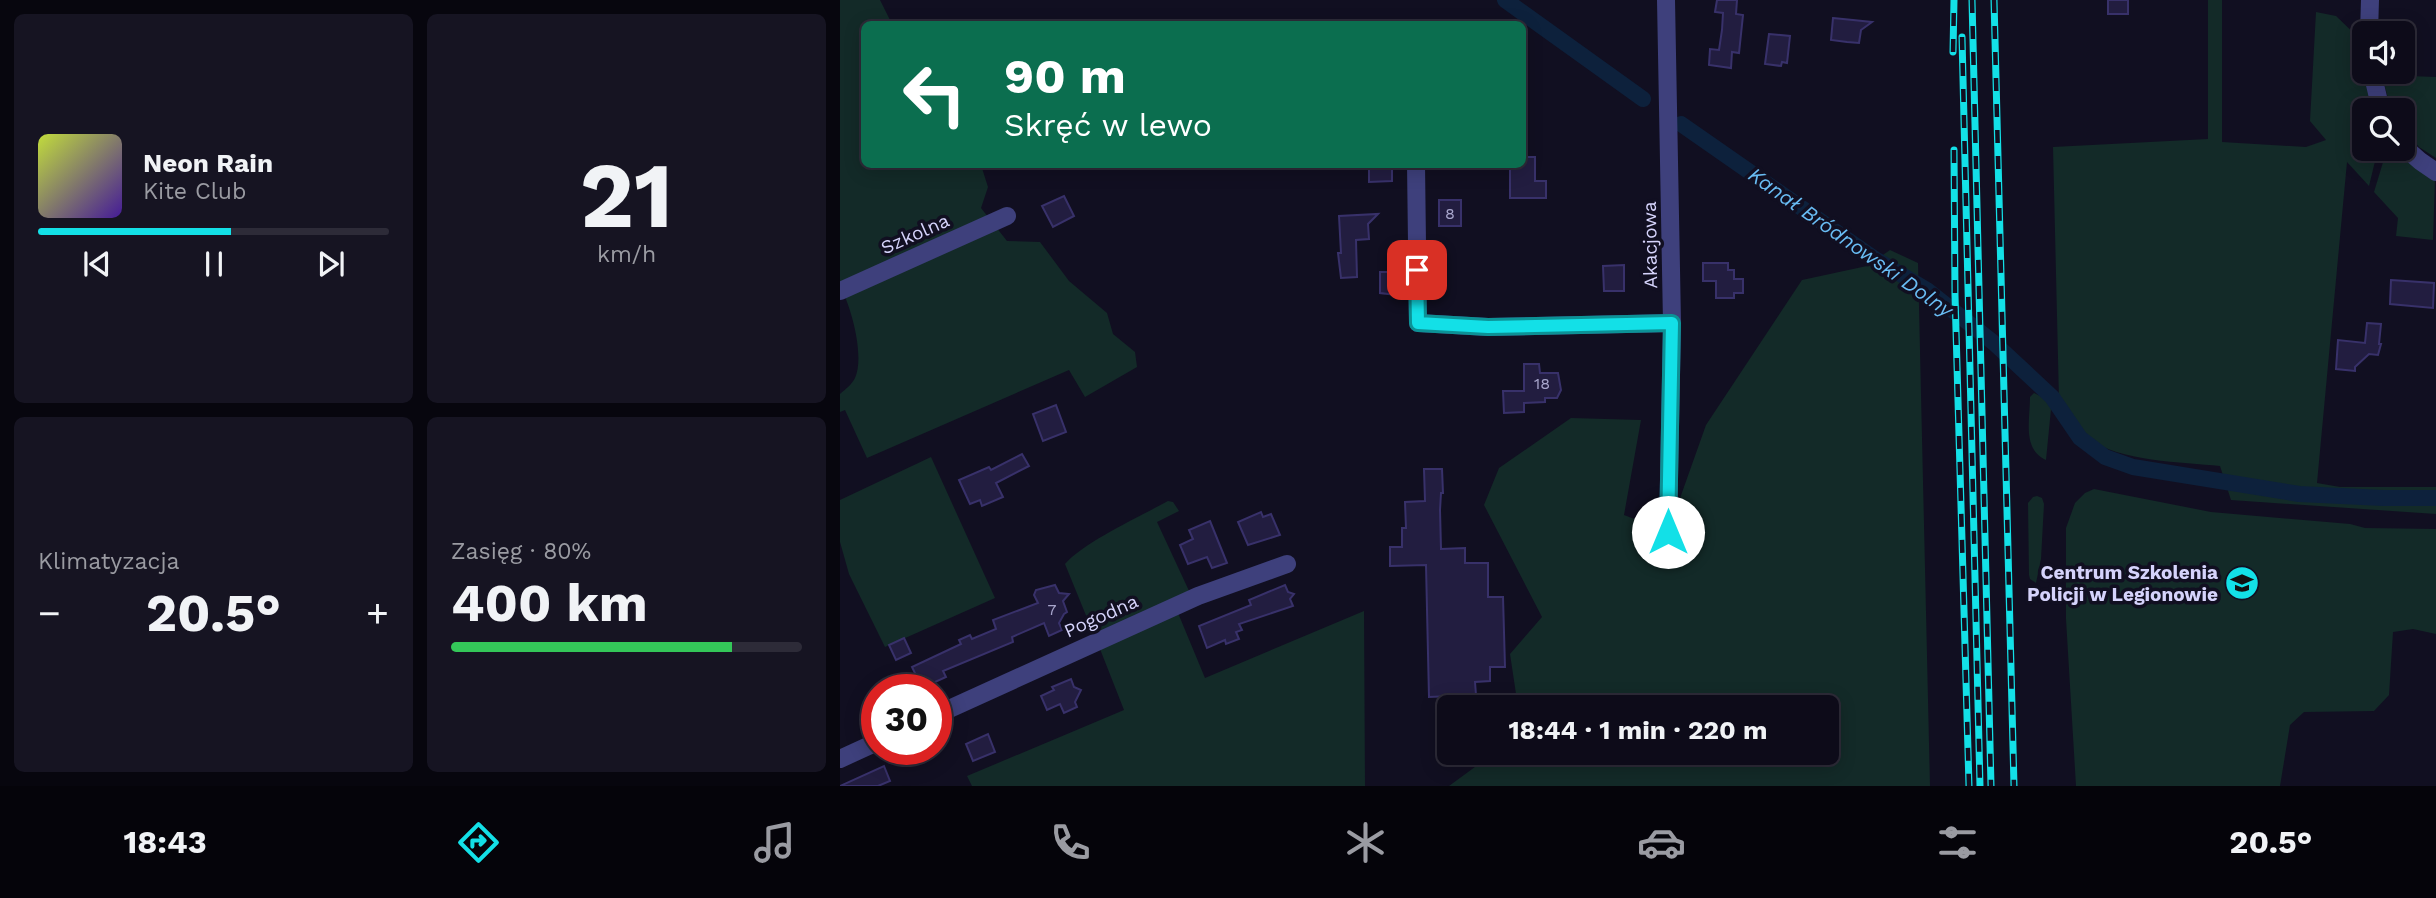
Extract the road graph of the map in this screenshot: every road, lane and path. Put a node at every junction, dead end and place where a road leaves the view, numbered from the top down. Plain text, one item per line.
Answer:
1 (1665, 0) edge
2 (2371, 0) edge
3 (2370, 21) edge
4 (2415, 157) edge
5 (1416, 168) edge
6 (2436, 172) edge
7 (1007, 216) dead end
8 (840, 291) edge
9 (1672, 323) junction
10 (1668, 532) dead end
11 (1287, 564) dead end
12 (952, 708) edge
13 (861, 749) edge
14 (840, 759) edge

1 - 9 street, Akacjowa
2 - 3 street
4 - 6 street
5 - 9 street
7 - 8 street, Szkolna
9 - 10 street, Akacjowa
11 - 12 street, Pogodna
13 - 14 street

